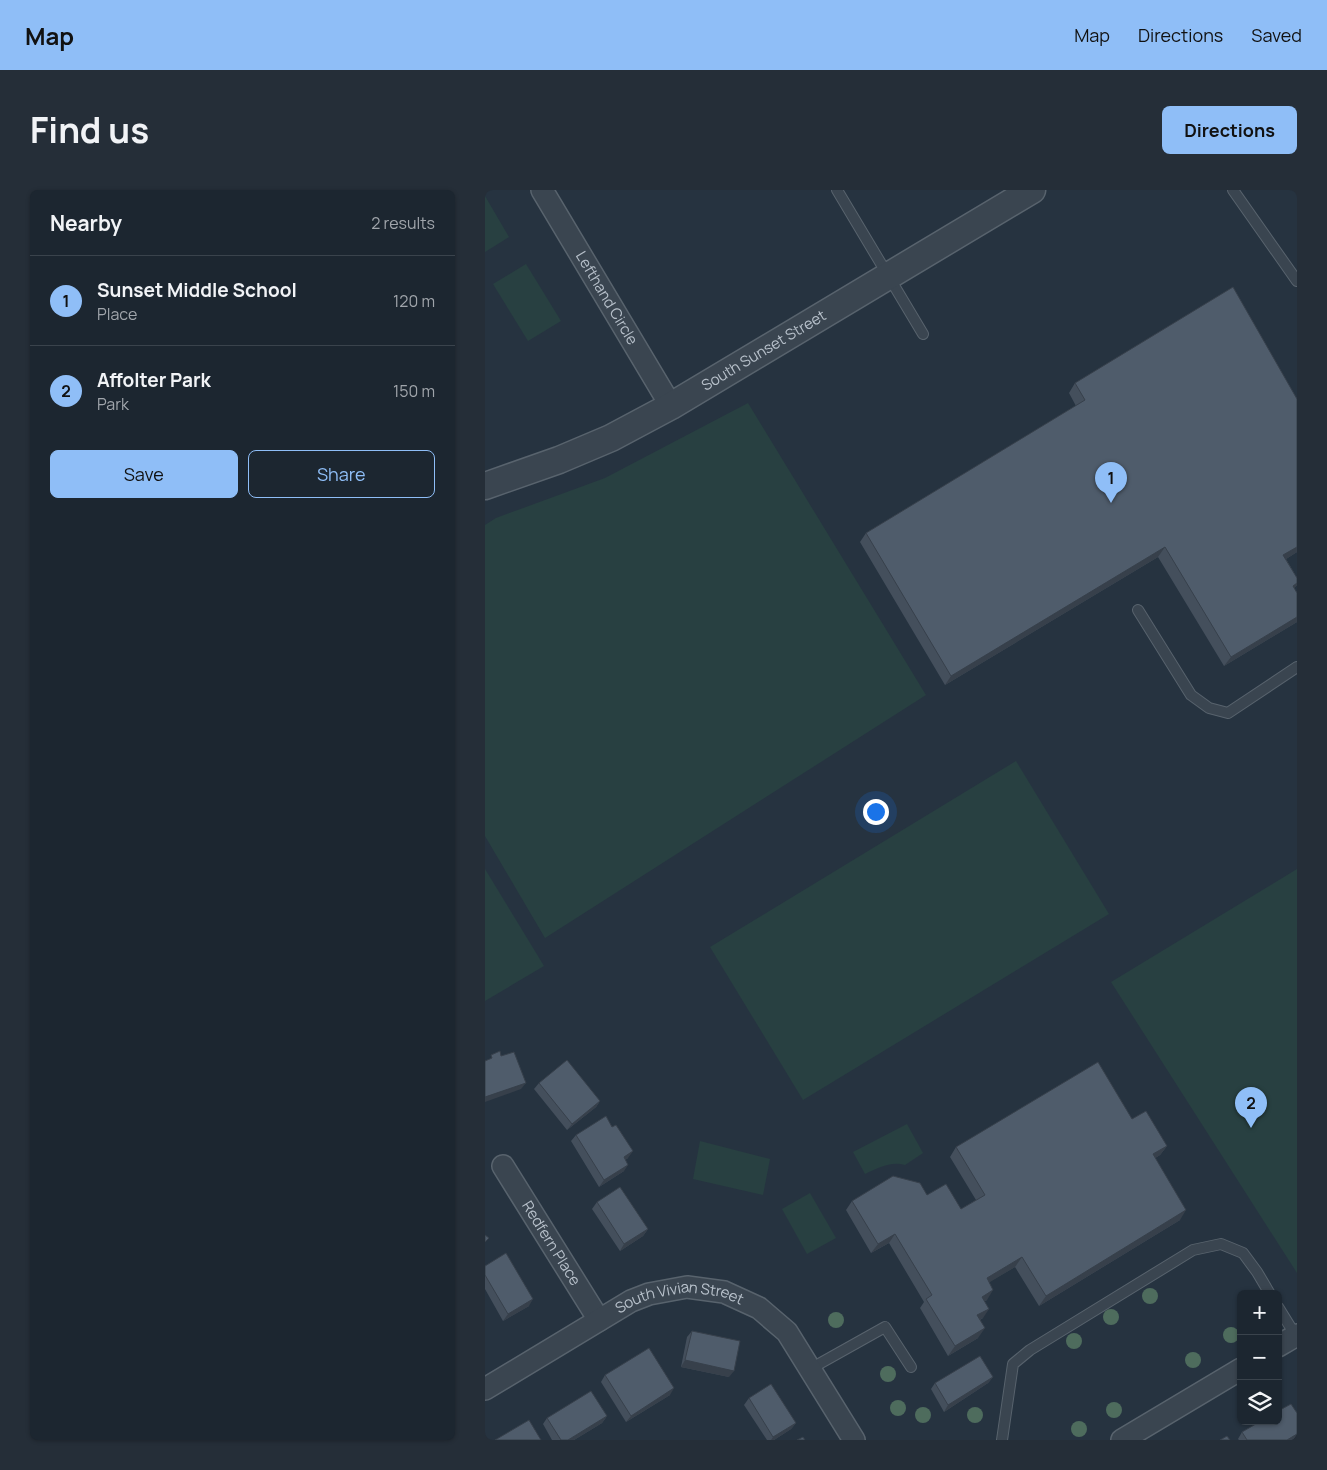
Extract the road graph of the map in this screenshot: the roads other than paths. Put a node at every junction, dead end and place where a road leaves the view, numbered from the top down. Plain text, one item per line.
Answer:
1 (541, 190) edge
2 (837, 190) edge
3 (1032, 190) edge
4 (1233, 190) edge
5 (889, 276) junction
6 (1297, 281) edge
7 (923, 334) dead end
8 (671, 406) junction
9 (485, 486) edge
10 (1138, 610) dead end
11 (1297, 667) edge
12 (503, 1166) dead end
13 (1268, 1290) edge
14 (1282, 1318) edge
15 (599, 1320) junction
16 (1290, 1339) edge
17 (911, 1367) dead end
18 (810, 1369) junction
19 (1237, 1371) edge
20 (485, 1388) edge
21 (854, 1440) edge
22 (1002, 1440) edge
23 (1123, 1440) edge

1 - 8 street, Lefthand Circle
2 - 5 lane
3 - 5 street, South Sunset Street
4 - 6 lane
5 - 7 lane
5 - 8 street, South Sunset Street
8 - 9 street, South Sunset Street
10 - 11 lane
12 - 15 street, Redfern Place
13 - 22 lane
14 - 16 lane
15 - 18 street, South Vivian Street
15 - 20 street, South Vivian Street
17 - 18 lane
18 - 21 street, South Vivian Street
19 - 23 street

